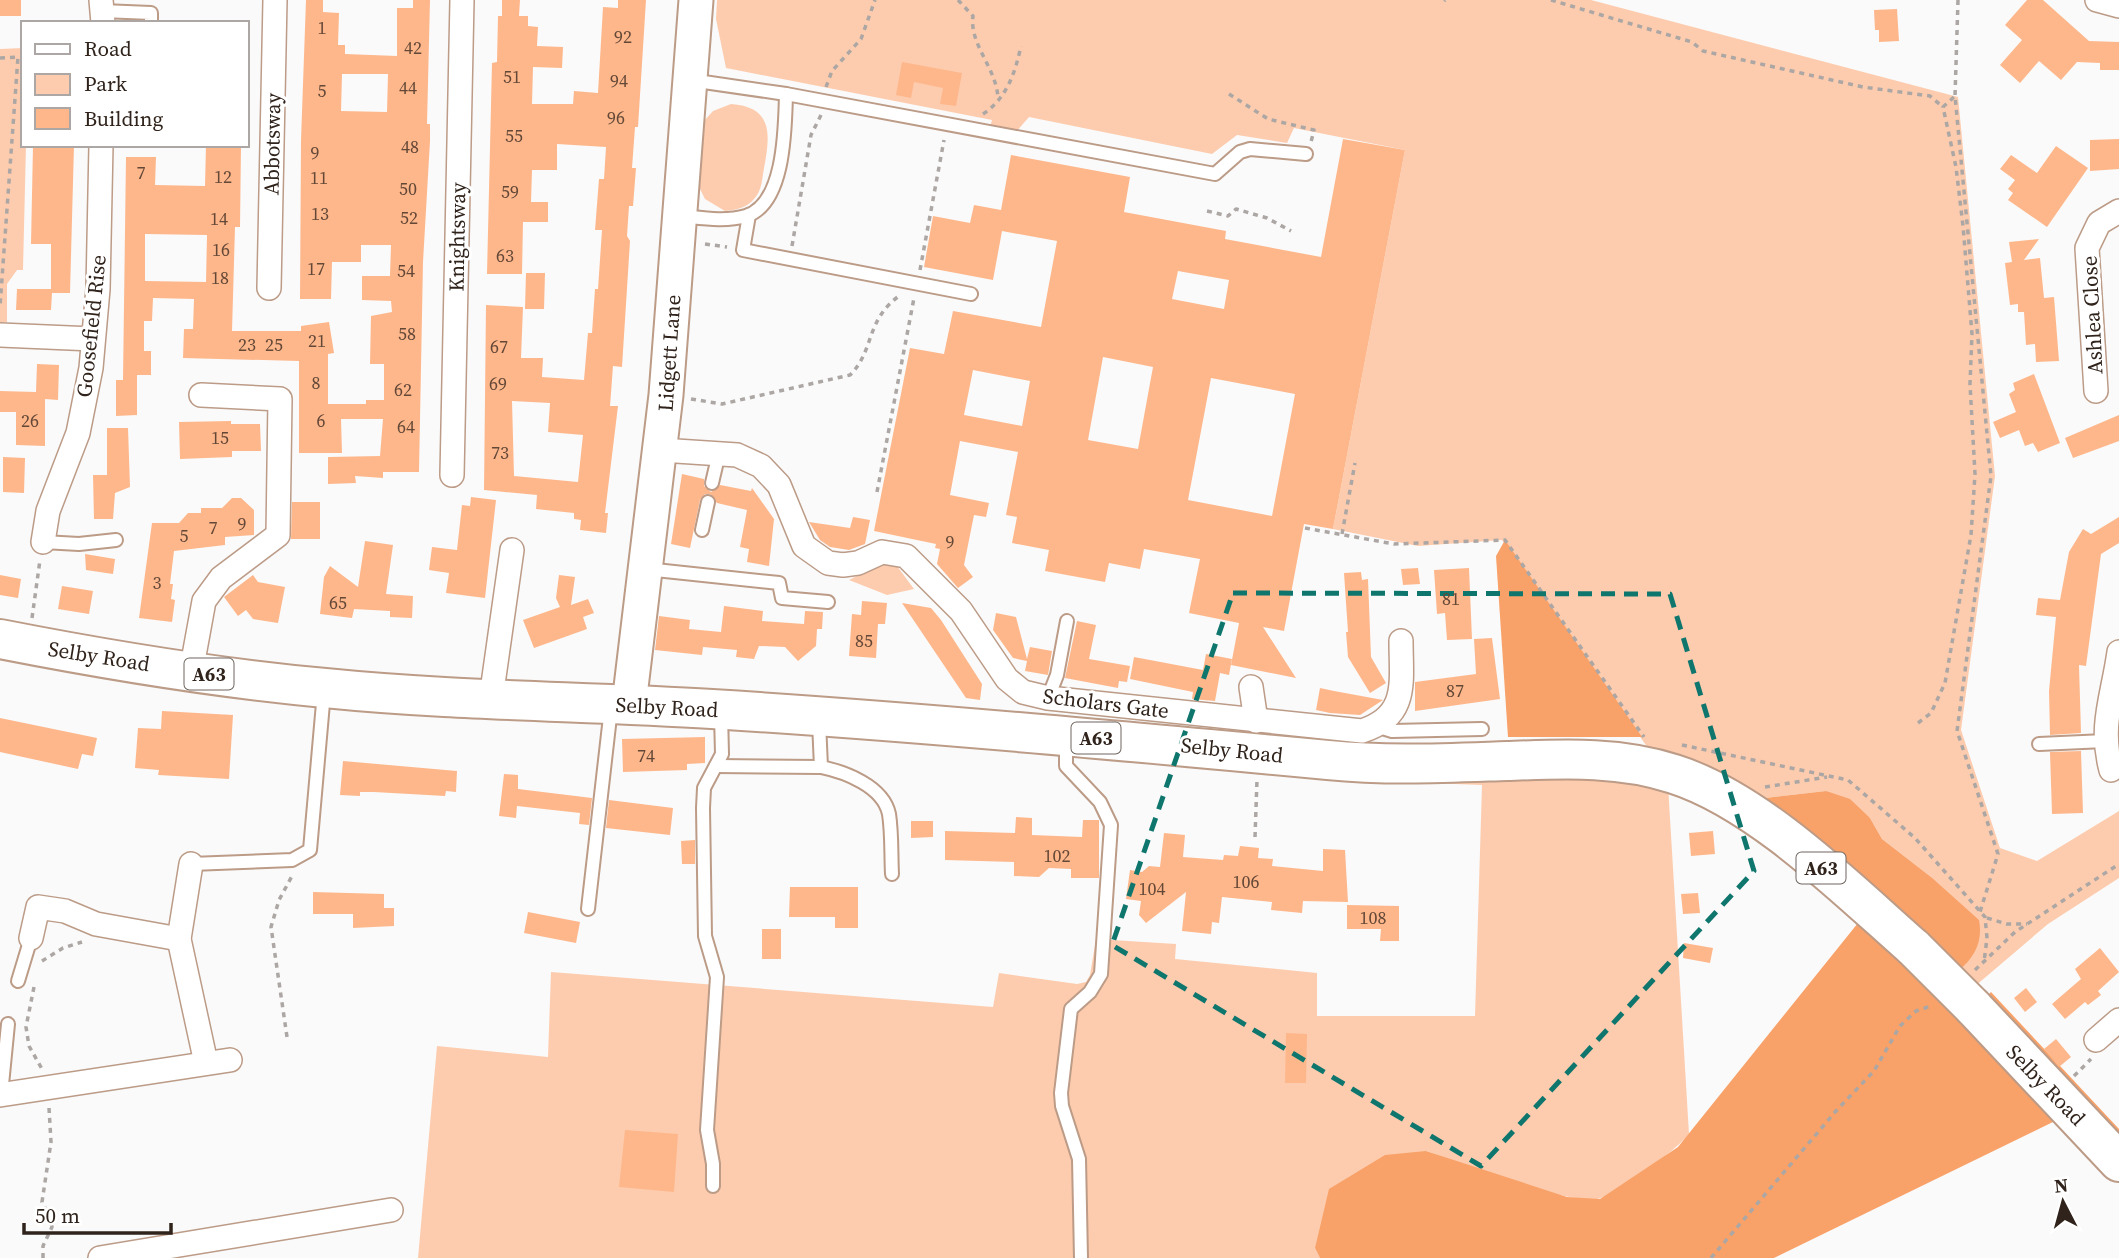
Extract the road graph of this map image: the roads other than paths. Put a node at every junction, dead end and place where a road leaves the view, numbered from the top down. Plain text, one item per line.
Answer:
1 (275, 0) edge
2 (462, 0) edge
3 (696, 0) edge
4 (2097, 0) edge
5 (2119, 6) edge
6 (102, 11) edge
7 (151, 21) edge
8 (690, 80) junction
9 (786, 93) junction
10 (101, 147) edge
11 (1306, 154) road end
12 (2119, 211) edge
13 (749, 215) junction
14 (678, 216) junction
15 (269, 288) dead end
16 (971, 294) dead end
17 (0, 335) edge
18 (93, 339) junction
19 (2096, 391) dead end
20 (201, 395) dead end
21 (661, 450) junction
22 (719, 453) junction
23 (453, 475) dead end
24 (712, 484) dead end
25 (708, 502) dead end
26 (702, 530) dead end
27 (116, 540) dead end
28 (43, 542) joint
29 (512, 550) dead end
30 (646, 569) junction
31 (828, 602) dead end
32 (1067, 621) dead end
33 (1401, 641) dead end
34 (14, 642) edge
35 (2119, 652) edge
36 (191, 672) junction
37 (1251, 687) dead end
38 (324, 688) junction
39 (491, 698) junction
40 (1048, 698) junction
41 (620, 704) junction
42 (721, 710) junction
43 (818, 718) junction
44 (1377, 726) junction
45 (1482, 729) dead end
46 (1066, 735) junction
47 (1257, 737) junction
48 (2105, 741) junction
49 (2039, 744) dead end
50 (716, 766) junction
51 (821, 767) junction
52 (2112, 770) dead end
53 (191, 864) joint
54 (892, 874) dead end
55 (588, 909) dead end
56 (31, 938) joint
57 (178, 939) junction
58 (18, 981) dead end
59 (2119, 1020) edge
60 (8, 1024) dead end
61 (2096, 1040) road end
62 (230, 1060) dead end
63 (206, 1063) junction
64 (0, 1095) edge
65 (2119, 1162) edge
66 (713, 1185) dead end
67 (391, 1210) dead end
68 (100, 1258) edge
69 (1081, 1258) edge

1 - 15 street, Abbotsway
2 - 23 street, Knightsway
3 - 8 main road, Lidgett Lane
4 - 5 street
6 - 7 lane
8 - 9 lane
8 - 14 main road, Lidgett Lane
9 - 11 lane
9 - 13 lane
10 - 18 street, Goosefield Rise
12 - 19 street, Ashlea Close
13 - 14 lane
13 - 16 lane
14 - 21 main road, Lidgett Lane
17 - 18 street
18 - 28 street, Goosefield Rise
20 - 36 street
21 - 22 street, Scholars Gate
21 - 30 main road, Lidgett Lane
22 - 24 lane
22 - 40 street, Scholars Gate
25 - 26 lane
27 - 28 lane
29 - 39 street
30 - 31 lane
30 - 41 main road, Lidgett Lane
32 - 40 lane
33 - 44 street
34 - 36 highway, Selby Road / A63
35 - 48 street
36 - 38 highway, Selby Road / A63
37 - 47 street
38 - 39 highway, Selby Road / A63
38 - 53 lane
39 - 41 highway, Selby Road / A63
40 - 47 street, Scholars Gate
41 - 42 highway, Selby Road / A63
41 - 55 lane
42 - 43 highway, Selby Road / A63
42 - 50 lane
43 - 46 highway, Selby Road / A63
43 - 51 lane
44 - 45 lane
44 - 47 street, Scholars Gate
46 - 47 highway, Selby Road / A63
46 - 69 lane
47 - 65 highway, Selby Road / A63, bridge
48 - 49 lane
48 - 52 street
50 - 51 lane
50 - 66 lane
51 - 54 lane
53 - 57 street
56 - 57 street
56 - 58 lane
57 - 63 street
59 - 61 street
60 - 64 lane
62 - 63 street
63 - 64 street
67 - 68 street

